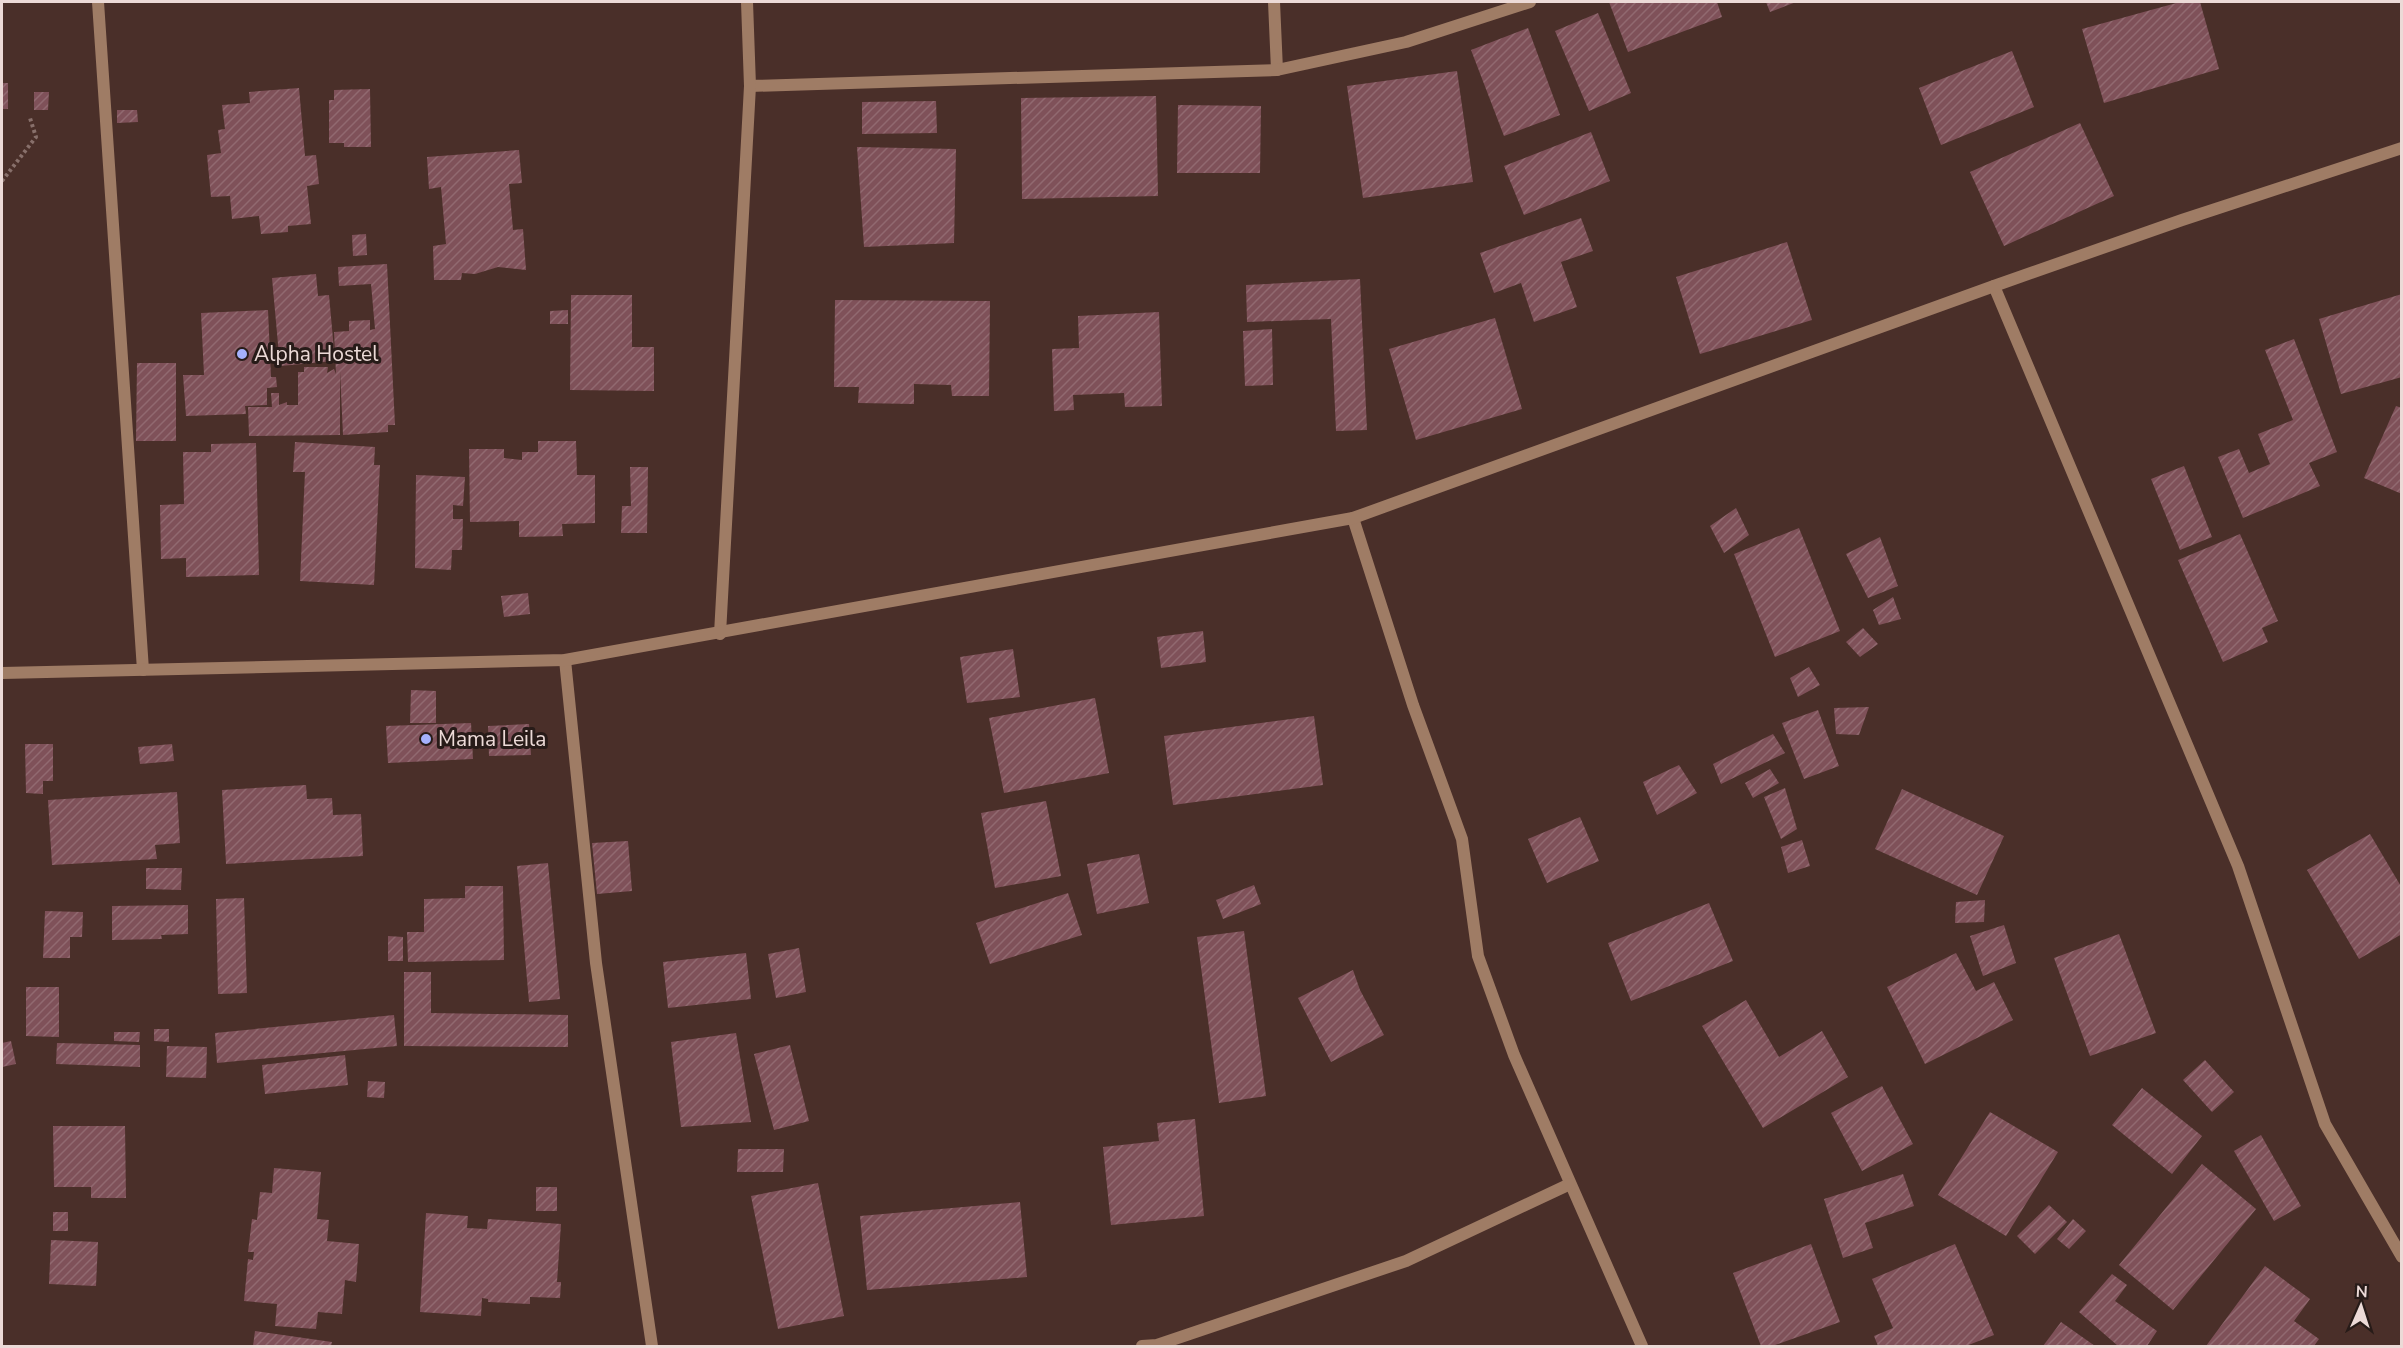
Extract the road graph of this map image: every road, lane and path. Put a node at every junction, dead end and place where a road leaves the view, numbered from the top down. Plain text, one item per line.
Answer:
1 (98, 2) edge
2 (747, 2) edge
3 (1274, 2) edge
4 (1530, 2) edge
5 (1277, 70) junction
6 (750, 86) junction
7 (30, 118) dead end
8 (2402, 148) edge
9 (2, 180) edge
10 (1994, 286) junction
11 (1353, 518) junction
12 (720, 634) junction
13 (565, 660) junction
14 (143, 670) junction
15 (2, 673) edge
16 (1570, 1184) junction
17 (2402, 1257) edge
18 (652, 1347) edge
19 (1142, 1347) edge
20 (1642, 1347) edge

1 - 14 street
2 - 6 street
3 - 5 street
4 - 5 street
5 - 6 street
6 - 12 street
7 - 9 path
8 - 10 street
10 - 11 street
10 - 17 street
11 - 12 street
11 - 16 street
12 - 13 street
13 - 14 street
13 - 18 street
14 - 15 street
16 - 19 street
16 - 20 street

